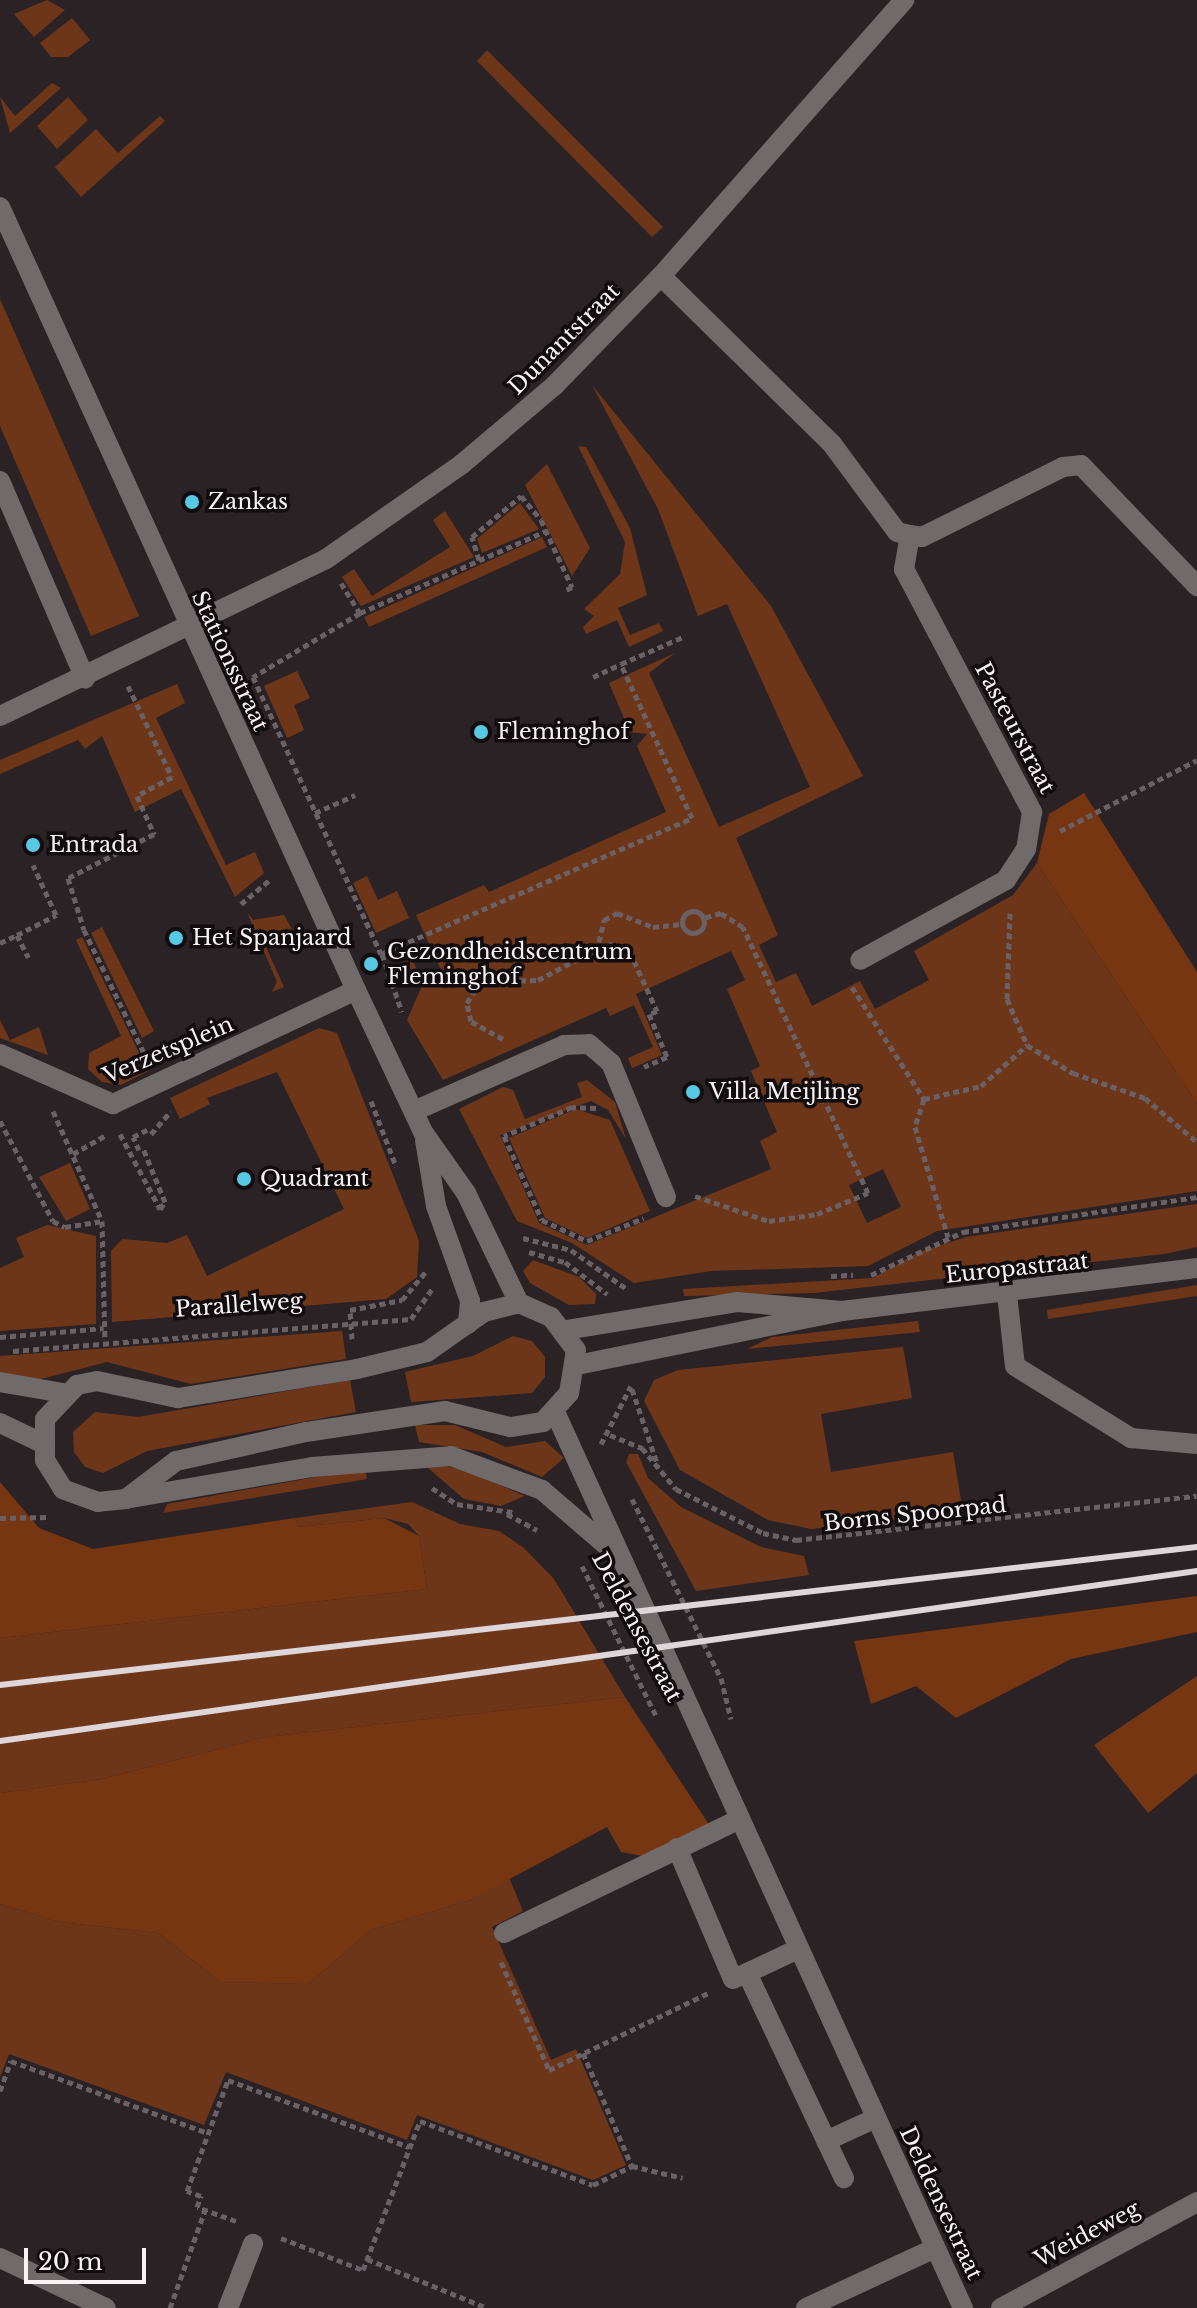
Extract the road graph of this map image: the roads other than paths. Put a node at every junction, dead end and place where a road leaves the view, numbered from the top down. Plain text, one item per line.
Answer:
1 (904, 0) edge
2 (0, 207) edge
3 (661, 276) junction
4 (0, 481) edge
5 (910, 535) junction
6 (1197, 586) edge
7 (188, 629) junction
8 (85, 678) junction
9 (0, 716) edge
10 (860, 960) road end
11 (356, 990) junction
12 (0, 1054) edge
13 (414, 1111) junction
14 (423, 1132) junction
15 (668, 1202) road end
16 (1197, 1268) edge
17 (1007, 1294) junction
18 (519, 1303) junction
19 (842, 1311) junction
20 (468, 1324) junction
21 (566, 1330) junction
22 (577, 1365) junction
23 (0, 1382) edge
24 (63, 1393) junction
25 (555, 1412) junction
26 (0, 1423) edge
27 (42, 1443) junction
28 (1197, 1444) edge
29 (126, 1499) junction
30 (623, 1560) junction
31 (740, 1819) junction
32 (677, 1848) junction
33 (504, 1933) road end
34 (798, 1949) junction
35 (740, 1976) junction
36 (876, 2118) junction
37 (826, 2141) junction
38 (844, 2178) dead end
39 (1197, 2202) edge
40 (255, 2237) road end
41 (935, 2248) junction
42 (0, 2258) edge
43 (106, 2308) edge
44 (228, 2308) edge
45 (806, 2308) edge
46 (963, 2308) edge
47 (1001, 2308) edge

1 - 3 street, Dunantstraat
2 - 7 street, Stationsstraat
3 - 5 street
3 - 7 street, Dunantstraat
4 - 8 street
5 - 6 street
5 - 10 street, Pasteurstraat
7 - 8 street, Dunantstraat
7 - 11 street, Stationsstraat
8 - 9 street, Dunantstraat
11 - 12 street, Verzetsplein
11 - 13 street, Stationsstraat
13 - 14 street, Stationsstraat
13 - 15 street
14 - 18 street, Stationsstraat
14 - 20 street, Stationsstraat
16 - 17 street, Europastraat
17 - 19 street, Europastraat
17 - 28 street
18 - 20 street
18 - 21 street
19 - 21 street, Europastraat
19 - 22 street, Europastraat
20 - 24 street
21 - 22 street
22 - 25 street
23 - 24 street
24 - 27 street
25 - 29 street
25 - 30 street, Deldensestraat
26 - 27 street
27 - 29 street
29 - 30 street, Deldensestraat
30 - 31 street, Deldensestraat
31 - 32 street
31 - 34 street, Deldensestraat
32 - 33 street
32 - 35 street
34 - 35 street
34 - 36 street, Deldensestraat
35 - 37 street
36 - 37 street, Deldensestraat
36 - 41 street, Deldensestraat
37 - 38 street
39 - 47 street, Weideweg
40 - 44 street
41 - 45 street
41 - 46 street, Deldensestraat
42 - 43 street

